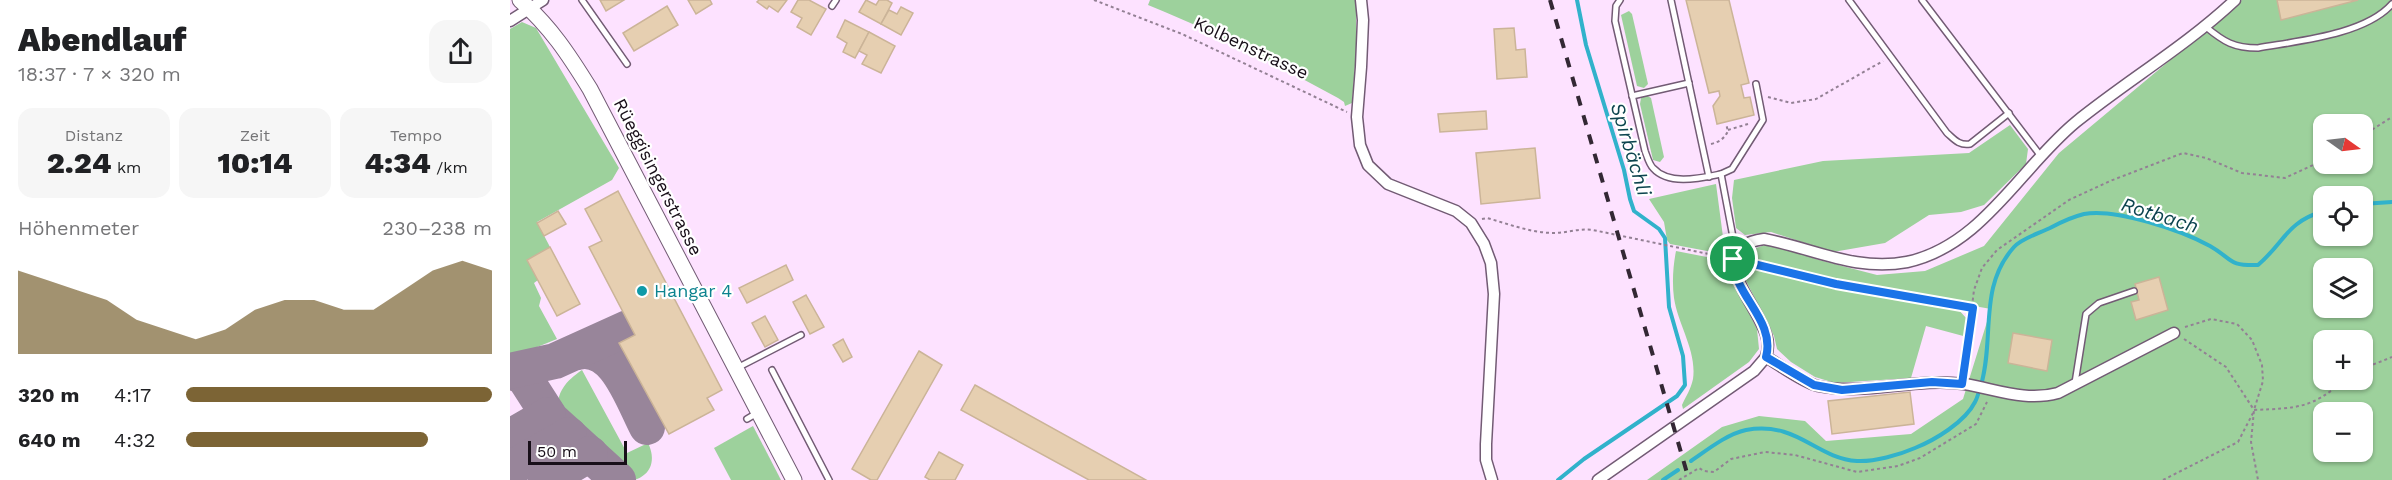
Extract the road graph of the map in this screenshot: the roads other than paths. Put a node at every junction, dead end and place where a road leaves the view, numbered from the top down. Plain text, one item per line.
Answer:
1 (582, 0) edge
2 (836, 0) edge
3 (1361, 0) edge
4 (1620, 0) edge
5 (1671, 0) edge
6 (1849, 0) edge
7 (1922, 0) edge
8 (2235, 0) edge
9 (532, 3) edge
10 (2392, 4) edge
11 (832, 6) dead end
12 (510, 21) edge
13 (2206, 27) junction
14 (627, 64) dead end
15 (1689, 83) junction
16 (1756, 84) dead end
17 (1632, 96) junction
18 (2009, 113) junction
19 (2040, 155) junction
20 (1721, 174) junction
21 (1709, 177) junction
22 (1735, 256) junction
23 (2134, 291) dead end
24 (2174, 333) road end
25 (801, 335) dead end
26 (1766, 357) junction
27 (735, 369) junction
28 (772, 370) dead end
29 (2074, 383) junction
30 (795, 480) edge
31 (829, 480) edge
32 (1492, 480) edge
33 (1598, 480) edge

1 - 14 lane
2 - 11 lane
3 - 32 street
4 - 17 lane
5 - 15 lane
6 - 18 lane
7 - 18 lane
8 - 13 street
9 - 12 street
9 - 27 street, Rüeggisingerstrasse
10 - 13 lane
13 - 19 street
15 - 17 lane
15 - 21 lane
16 - 20 lane
17 - 21 lane
18 - 19 lane
19 - 22 street
20 - 21 lane
20 - 22 lane
22 - 26 street
23 - 29 lane
24 - 29 street
25 - 27 lane
26 - 29 street
26 - 33 street
27 - 30 street, Rüeggisingerstrasse
28 - 31 lane

